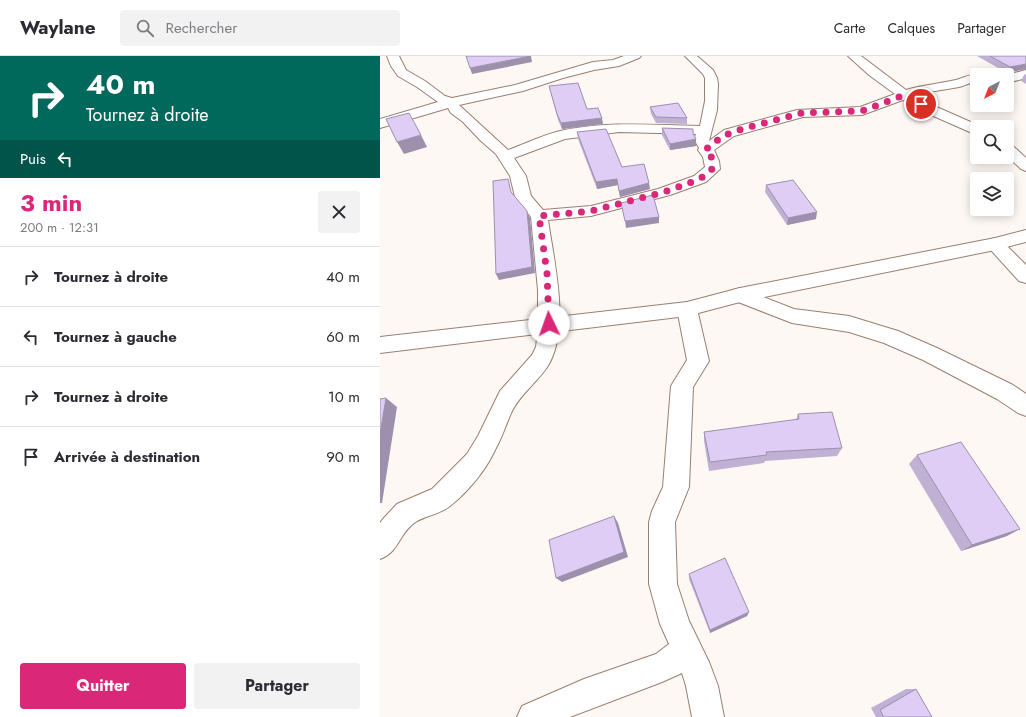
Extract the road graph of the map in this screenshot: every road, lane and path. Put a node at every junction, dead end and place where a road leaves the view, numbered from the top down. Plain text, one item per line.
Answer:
1 (393, 56) edge
2 (635, 56) edge
3 (691, 56) edge
4 (854, 56) edge
5 (1026, 74) edge
6 (1014, 77) edge
7 (970, 79) edge
8 (904, 95) junction
9 (451, 102) junction
10 (380, 124) edge
11 (970, 127) edge
12 (705, 130) junction
13 (705, 150) junction
14 (1014, 155) edge
15 (505, 156) junction
16 (1026, 166) edge
17 (539, 216) junction
18 (1026, 236) edge
19 (995, 244) junction
20 (1026, 276) edge
21 (740, 295) junction
22 (687, 309) junction
23 (549, 324) junction
24 (380, 345) edge
25 (1026, 406) edge
26 (380, 546) edge
27 (686, 649) junction
28 (533, 717) edge
29 (708, 717) edge

1 - 9 main road
2 - 9 main road
3 - 12 main road
4 - 8 main road
5 - 6 main road
7 - 8 main road
8 - 11 main road
8 - 13 main road
9 - 10 main road
9 - 15 main road
12 - 13 main road
12 - 15 main road
13 - 17 main road
14 - 16 main road
15 - 17 main road
17 - 23 main road
18 - 19 main road
19 - 20 main road
19 - 21 main road
21 - 22 main road
21 - 25 main road
22 - 23 main road
22 - 27 main road
23 - 24 main road
23 - 26 main road
27 - 28 main road
27 - 29 main road

